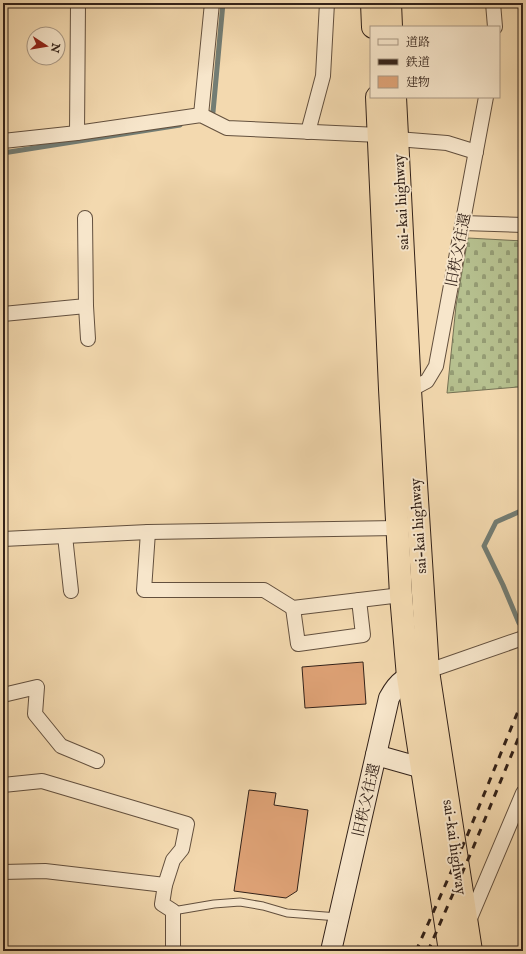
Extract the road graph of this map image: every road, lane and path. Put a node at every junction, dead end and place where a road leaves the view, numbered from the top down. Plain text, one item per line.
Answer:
1 (78, 3) edge
2 (212, 3) edge
3 (327, 3) edge
4 (372, 3) edge
5 (390, 3) edge
6 (492, 3) edge
7 (373, 26) edge
8 (391, 26) edge
9 (495, 26) edge
10 (377, 98) edge
11 (395, 98) edge
12 (486, 98) edge
13 (201, 115) junction
14 (308, 132) junction
15 (77, 133) junction
16 (388, 137) junction
17 (3, 142) edge
18 (476, 152) junction
19 (85, 218) dead end
20 (463, 223) junction
21 (523, 225) edge
22 (86, 306) junction
23 (3, 314) edge
24 (88, 339) dead end
25 (410, 390) junction
26 (397, 528) junction
27 (148, 532) junction
28 (65, 536) junction
29 (3, 539) edge
30 (70, 591) dead end
31 (401, 595) junction
32 (359, 600) junction
33 (293, 608) junction
34 (523, 638) edge
35 (418, 674) junction
36 (3, 695) edge
37 (376, 755) junction
38 (97, 761) dead end
39 (422, 768) junction
40 (3, 785) edge
41 (523, 793) edge
42 (3, 872) edge
43 (165, 885) junction
44 (173, 911) junction
45 (339, 917) junction
46 (466, 927) junction
47 (173, 951) edge
48 (331, 951) edge
49 (450, 951) edge
50 (457, 951) edge
51 (471, 951) edge

1 - 15 street
2 - 13 street
3 - 14 street
4 - 7 highway
5 - 8 highway
6 - 9 street
10 - 16 highway, sai-kai highway
11 - 16 highway, sai-kai highway
12 - 18 street, 旧秩父往還
13 - 14 street
13 - 15 street
14 - 16 street
15 - 17 street
16 - 18 street
16 - 25 highway, sai-kai highway
16 - 26 highway, sai-kai highway
18 - 20 street, 旧秩父往還
19 - 22 street
20 - 21 street
20 - 25 street, 旧秩父往還
22 - 23 street
22 - 24 street
25 - 35 highway, sai-kai highway
26 - 27 street
26 - 31 highway, sai-kai highway
27 - 28 street
27 - 33 street
28 - 29 street
28 - 30 street
31 - 32 street
31 - 35 highway, sai-kai highway
32 - 33 street
32 - 33 street
34 - 35 street
35 - 37 street, 旧秩父往還
35 - 39 highway, sai-kai highway
35 - 46 highway, sai-kai highway
36 - 38 street
37 - 39 street
37 - 45 street, 旧秩父往還
39 - 49 highway, sai-kai highway
40 - 43 street
41 - 46 street
42 - 43 street
43 - 44 street
44 - 45 lane
44 - 47 street
45 - 48 street, 旧秩父往還
46 - 50 street
46 - 51 highway, sai-kai highway

